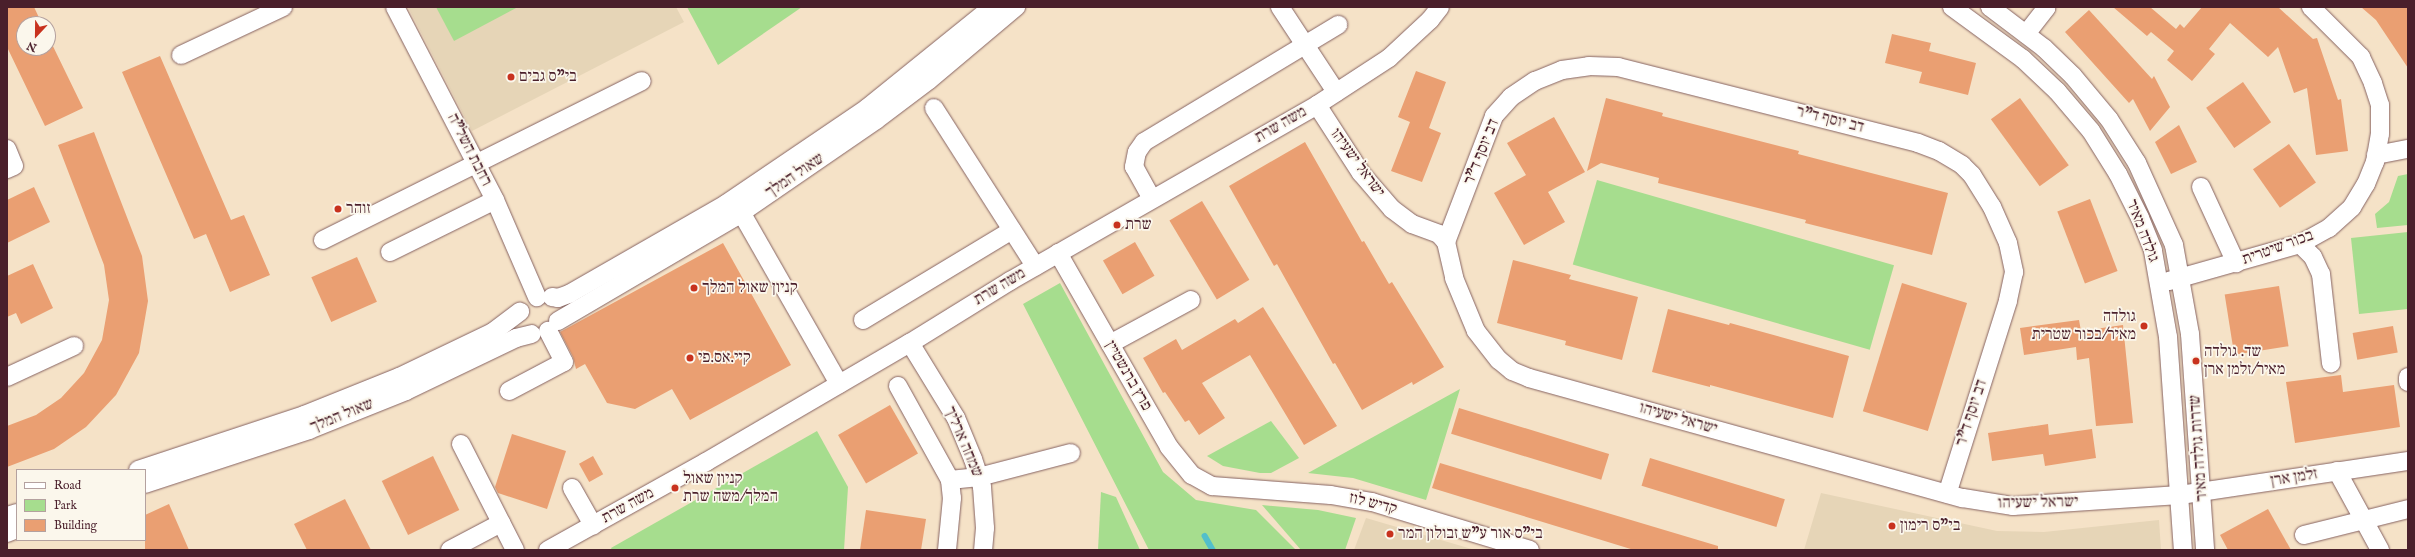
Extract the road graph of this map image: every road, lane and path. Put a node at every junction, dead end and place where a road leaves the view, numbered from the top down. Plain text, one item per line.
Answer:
1 (283, 7) edge
2 (395, 7) edge
3 (992, 7) edge
4 (1016, 7) edge
5 (1280, 7) edge
6 (1440, 7) edge
7 (1952, 7) edge
8 (1990, 7) edge
9 (2044, 7) edge
10 (2311, 7) edge
11 (1338, 25) dead end
12 (2026, 34) junction
13 (1305, 45) junction
14 (181, 55) dead end
15 (642, 81) dead end
16 (1336, 92) junction
17 (1317, 105) junction
18 (934, 108) dead end
19 (7, 149) edge
20 (2408, 149) edge
21 (2376, 155) junction
22 (476, 164) junction
23 (7, 169) edge
24 (2201, 187) dead end
25 (495, 200) junction
26 (1152, 200) junction
27 (741, 212) junction
28 (1012, 230) junction
29 (323, 240) dead end
30 (1446, 242) junction
31 (2300, 244) junction
32 (390, 252) dead end
33 (1058, 253) junction
34 (2236, 263) junction
35 (1036, 266) junction
36 (2181, 279) junction
37 (2159, 283) junction
38 (545, 297) junction
39 (1191, 300) dead end
40 (520, 312) junction
41 (863, 320) dead end
42 (546, 329) junction
43 (910, 343) junction
44 (1110, 344) junction
45 (74, 346) dead end
46 (2331, 363) dead end
47 (7, 377) edge
48 (2408, 378) edge
49 (2408, 382) edge
50 (840, 384) junction
51 (898, 386) dead end
52 (508, 391) dead end
53 (460, 444) dead end
54 (1071, 453) dead end
55 (2408, 462) edge
56 (141, 469) edge
57 (2337, 471) junction
58 (979, 477) junction
59 (950, 480) junction
60 (146, 484) edge
61 (1212, 486) joint
62 (572, 488) dead end
63 (2202, 491) junction
64 (1947, 494) junction
65 (2180, 495) junction
66 (2408, 509) edge
67 (2364, 520) junction
68 (501, 523) junction
69 (593, 525) junction
70 (2304, 535) dead end
71 (450, 550) edge
72 (515, 550) edge
73 (548, 550) edge
74 (947, 550) edge
75 (983, 550) edge
76 (1530, 550) edge
77 (2183, 550) edge
78 (2205, 550) edge
79 (2380, 550) edge

1 - 14 street
2 - 22 street, רחבת השל"ה
3 - 38 street, שאול המלך
4 - 27 street, שאול המלך
5 - 13 street
6 - 16 street, משה שרת
7 - 37 street, גולדה מאיר
8 - 12 street, שדרות גולדה מאיר
9 - 12 street
10 - 21 street, בכור שיטרית
11 - 13 street
12 - 36 street, שדרות גולדה מאיר
13 - 16 street
13 - 26 street
15 - 22 street
16 - 17 street, משה שרת
17 - 26 street, משה שרת
17 - 30 street, ישראל ישעיהו
18 - 28 street
19 - 23 street
20 - 21 street
21 - 31 street, בכור שיטרית
22 - 25 street, רחבת השל"ה
22 - 29 street
24 - 34 street
25 - 32 street
25 - 38 street, רחבת השל"ה
26 - 33 street, משה שרת
27 - 42 street, שאול המלך
27 - 50 street
28 - 35 street
28 - 41 street
30 - 64 street, ישראל ישעיהו
30 - 64 street, דב יוסף ד"ר
31 - 34 street, בכור שיטרית
31 - 46 street
33 - 35 street, משה שרת
33 - 44 street, פרץ ברנשטיין
34 - 36 street, בכור שיטרית
35 - 43 street, משה שרת
36 - 37 street, בכור שיטרית
36 - 63 street, שדרות גולדה מאיר
37 - 65 street, גולדה מאיר
38 - 40 street, שאול המלך
38 - 42 street, רחבת השל"ה
39 - 44 street
40 - 42 street
40 - 56 street, שאול המלך
42 - 52 street
42 - 60 street, שאול המלך
43 - 50 street, משה שרת
43 - 58 street, שמחה ארליך
44 - 61 street, פרץ ברנשטיין
45 - 47 street
48 - 49 street
50 - 69 street, משה שרת
51 - 59 street
53 - 68 street
54 - 58 street
55 - 57 street, זלמן ארן
57 - 63 street, זלמן ארן
57 - 67 street
58 - 59 street
58 - 75 street, שמחה ארליך
59 - 74 street
61 - 76 street, קדיש לוז
62 - 69 street
63 - 65 street, זלמן ארן
63 - 78 street, שדרות גולדה מאיר
64 - 65 street, ישראל ישעיהו
65 - 77 street, גולדה מאיר
66 - 67 street
67 - 70 street
67 - 79 street
68 - 71 street
68 - 72 street
69 - 73 street, משה שרת

